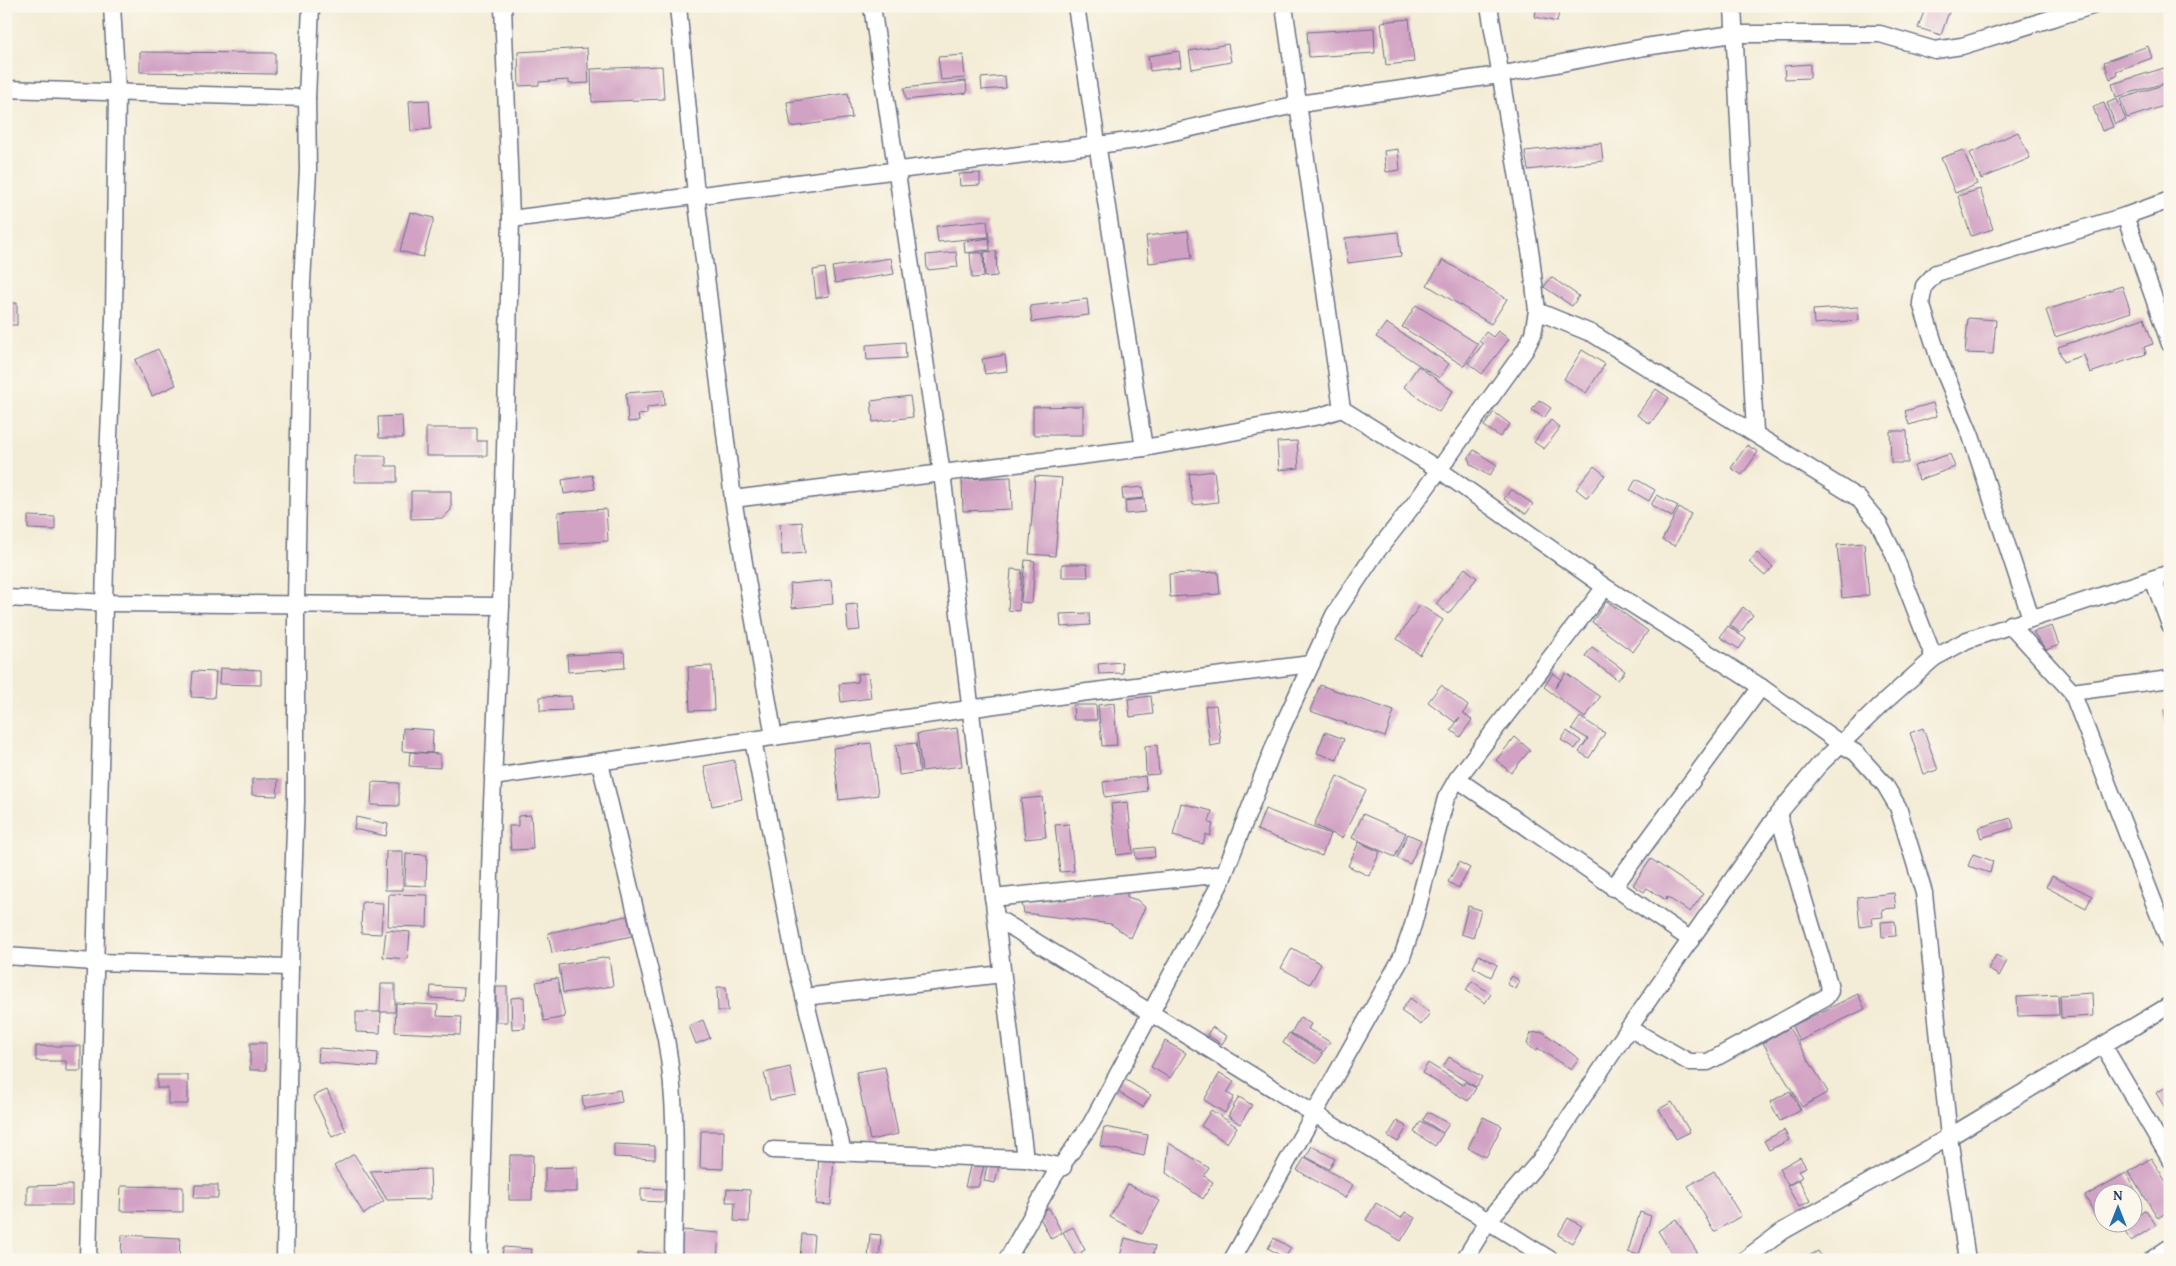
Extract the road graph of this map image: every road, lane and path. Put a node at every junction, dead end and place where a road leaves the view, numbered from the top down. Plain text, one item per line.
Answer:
1 (112, 6) edge
2 (312, 6) edge
3 (503, 6) edge
4 (678, 6) edge
5 (872, 6) edge
6 (1076, 6) edge
7 (1284, 6) edge
8 (1490, 6) edge
9 (1733, 6) edge
10 (2092, 6) edge
11 (1733, 34) junction
12 (1499, 74) junction
13 (6, 89) edge
14 (117, 91) junction
15 (306, 98) junction
16 (1299, 104) junction
17 (1098, 145) junction
18 (898, 170) junction
19 (696, 195) junction
20 (2170, 200) edge
21 (2125, 216) junction
22 (511, 219) junction
23 (1537, 311) junction
24 (2170, 344) edge
25 (1342, 409) junction
26 (1755, 432) junction
27 (1144, 448) junction
28 (1438, 469) junction
29 (942, 473) junction
30 (733, 499) junction
31 (2170, 573) edge
32 (2153, 579) junction
33 (1605, 587) junction
34 (6, 598) edge
35 (105, 602) junction
36 (296, 604) junction
37 (501, 606) junction
38 (2031, 618) junction
39 (2010, 624) junction
40 (2170, 624) edge
41 (1934, 658) junction
42 (1311, 664) junction
43 (2170, 679) edge
44 (1761, 687) junction
45 (2072, 692) junction
46 (970, 708) junction
47 (774, 737) junction
48 (753, 740) junction
49 (1841, 744) junction
50 (600, 763) junction
51 (493, 777) junction
52 (1457, 779) junction
53 (1778, 814) junction
54 (1224, 874) junction
55 (1613, 888) junction
56 (993, 898) junction
57 (997, 918) junction
58 (1691, 940) junction
59 (2170, 944) edge
60 (6, 956) edge
61 (94, 962) junction
62 (290, 967) junction
63 (1002, 974) junction
64 (804, 997) junction
65 (2170, 1006) edge
66 (1150, 1012) junction
67 (1629, 1028) junction
68 (2103, 1045) junction
69 (1313, 1113) junction
70 (1949, 1137) junction
71 (773, 1150) dead end
72 (843, 1152) junction
73 (1025, 1159) junction
74 (2170, 1159) edge
75 (1063, 1167) junction
76 (1488, 1221) junction
77 (2170, 1247) edge
78 (88, 1260) edge
79 (285, 1260) edge
80 (479, 1260) edge
81 (673, 1260) edge
82 (1007, 1260) edge
83 (1232, 1260) edge
84 (1464, 1260) edge
85 (1551, 1260) edge
86 (1744, 1260) edge
87 (1967, 1260) edge
88 (2150, 1260) edge

1 - 14 street
2 - 15 street
3 - 22 street
4 - 19 street
5 - 18 street
6 - 17 street
7 - 16 street
8 - 12 street
9 - 11 street
10 - 11 street
11 - 12 street
11 - 26 street
12 - 16 street
12 - 23 street
13 - 14 street
14 - 15 street
14 - 35 street
15 - 36 street
16 - 17 street
16 - 25 street
17 - 18 street
17 - 27 street
18 - 19 street
18 - 29 street
19 - 22 street
19 - 30 street
20 - 21 street
21 - 24 street
21 - 38 street
22 - 37 street
23 - 26 street
23 - 28 street
25 - 27 street
25 - 28 street
26 - 41 street
27 - 29 street
28 - 33 street
28 - 42 street
29 - 30 street
29 - 46 street
30 - 47 street
31 - 32 street
32 - 38 street
32 - 40 street
33 - 44 street
33 - 52 street
34 - 35 street
35 - 36 street
35 - 61 street
36 - 37 street
36 - 62 street
37 - 51 street
38 - 39 street
39 - 41 street
39 - 45 street
41 - 49 street
42 - 46 street
42 - 54 street
43 - 45 street
44 - 49 street
44 - 55 street
45 - 59 street
46 - 47 street
46 - 56 street
47 - 48 street
48 - 50 street
48 - 64 street
49 - 53 street
49 - 70 street
50 - 51 street
50 - 81 street
51 - 80 street
52 - 55 street
52 - 69 street
53 - 58 street
53 - 67 street
54 - 56 street
54 - 66 street
55 - 58 street
56 - 57 street
57 - 63 street
57 - 66 street
58 - 67 street
60 - 61 street
61 - 62 street
61 - 78 street
62 - 79 street
63 - 64 street
63 - 73 street
64 - 72 street
65 - 68 street
66 - 69 street
66 - 75 street
67 - 76 street
68 - 70 street
68 - 74 street
69 - 76 street
69 - 83 street
70 - 86 street
70 - 87 street
71 - 72 street
72 - 73 street
73 - 75 street
75 - 82 street
76 - 84 street
76 - 85 street
77 - 88 street

